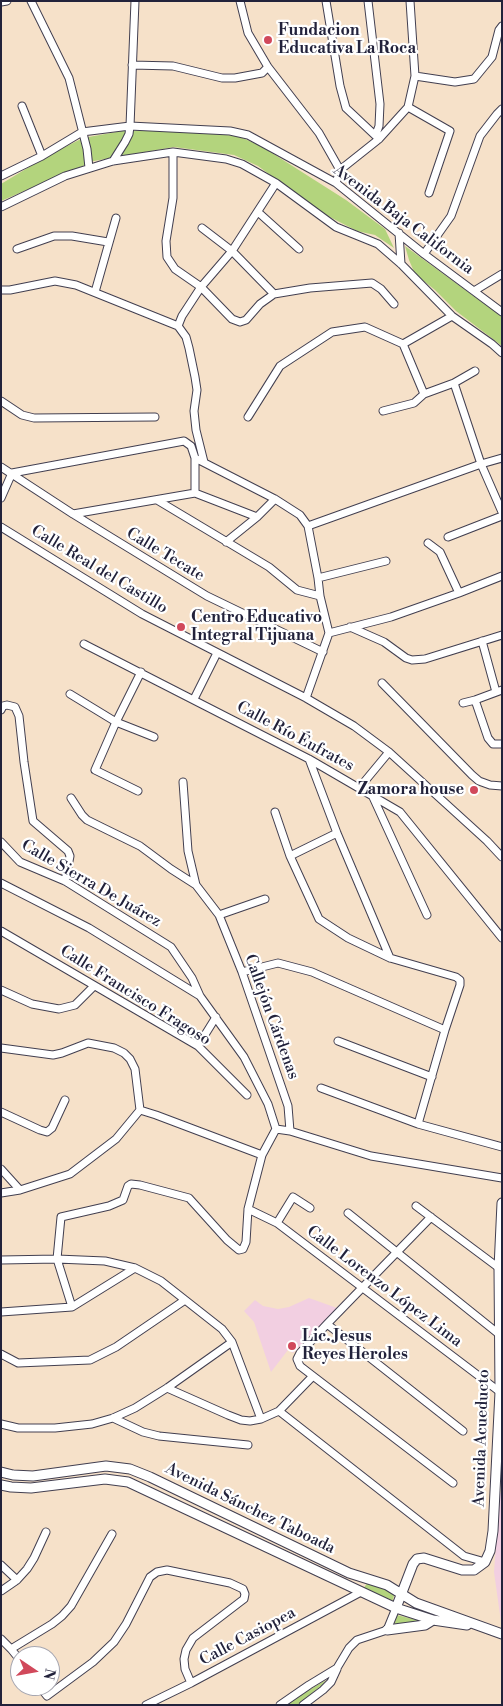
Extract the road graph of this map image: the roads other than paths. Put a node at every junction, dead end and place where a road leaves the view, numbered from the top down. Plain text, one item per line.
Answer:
1 (7, 1) edge
2 (31, 1) edge
3 (136, 1) edge
4 (240, 1) edge
5 (326, 1) edge
6 (368, 1) edge
7 (410, 1) edge
8 (1, 2) edge
9 (502, 26) edge
10 (132, 64) junction
11 (268, 67) junction
12 (416, 76) junction
13 (22, 106) dead end
14 (408, 107) junction
15 (502, 109) edge
16 (130, 126) junction
17 (82, 132) junction
18 (377, 136) junction
19 (173, 152) junction
20 (42, 156) junction
21 (113, 161) junction
22 (89, 168) junction
23 (340, 170) junction
24 (1, 176) edge
25 (276, 183) junction
26 (336, 183) junction
27 (429, 193) dead end
28 (1, 207) edge
29 (258, 212) junction
30 (116, 218) dead end
31 (202, 228) dead end
32 (399, 233) junction
33 (108, 242) junction
34 (17, 249) dead end
35 (299, 249) dead end
36 (232, 251) junction
37 (424, 254) junction
38 (401, 264) junction
39 (502, 274) edge
40 (202, 287) junction
41 (1, 290) edge
42 (474, 291) junction
43 (95, 292) junction
44 (274, 294) junction
45 (394, 304) dead end
46 (502, 312) edge
47 (452, 316) junction
48 (178, 326) junction
49 (403, 344) junction
50 (502, 353) edge
51 (475, 370) dead end
52 (454, 383) junction
53 (424, 394) junction
54 (1, 401) edge
55 (383, 411) dead end
56 (155, 417) dead end
57 (248, 417) dead end
58 (195, 458) junction
59 (502, 458) edge
60 (204, 462) junction
61 (481, 464) junction
62 (1, 467) edge
63 (12, 473) junction
64 (195, 493) junction
65 (1, 498) edge
66 (275, 499) junction
67 (157, 500) junction
68 (73, 514) junction
69 (502, 514) edge
70 (257, 517) junction
71 (308, 526) junction
72 (1, 527) edge
73 (448, 537) dead end
74 (226, 542) junction
75 (428, 543) dead end
76 (386, 561) dead end
77 (502, 576) edge
78 (318, 578) junction
79 (459, 593) junction
80 (320, 596) junction
81 (350, 627) junction
82 (329, 633) junction
83 (502, 635) edge
84 (482, 641) junction
85 (84, 644) dead end
86 (322, 652) junction
87 (217, 653) junction
88 (141, 672) junction
89 (382, 683) dead end
90 (499, 691) edge
91 (70, 694) dead end
92 (306, 698) junction
93 (194, 700) junction
94 (475, 700) junction
95 (464, 703) dead end
96 (2, 708) edge
97 (116, 722) junction
98 (154, 738) dead end
99 (502, 744) edge
100 (389, 752) junction
101 (309, 759) junction
102 (183, 782) dead end
103 (502, 786) edge
104 (360, 787) junction
105 (138, 791) dead end
106 (372, 795) junction
107 (71, 798) dead end
108 (275, 812) dead end
109 (337, 833) junction
110 (487, 841) junction
111 (1, 842) edge
112 (502, 850) edge
113 (290, 856) junction
114 (502, 856) edge
115 (1, 882) edge
116 (65, 882) junction
117 (196, 885) junction
118 (265, 899) dead end
119 (219, 915) junction
120 (426, 915) dead end
121 (1, 931) edge
122 (502, 938) edge
123 (390, 958) junction
124 (242, 972) junction
125 (94, 986) junction
126 (1, 990) edge
127 (200, 996) junction
128 (216, 1017) junction
129 (445, 1030) junction
130 (338, 1041) dead end
131 (198, 1046) junction
132 (1, 1048) edge
133 (432, 1076) junction
134 (321, 1088) dead end
135 (247, 1094) dead end
136 (66, 1100) dead end
137 (140, 1110) junction
138 (1, 1112) edge
139 (418, 1124) junction
140 (276, 1129) junction
141 (290, 1131) junction
142 (502, 1147) edge
143 (262, 1154) junction
144 (1, 1169) edge
145 (502, 1178) edge
146 (20, 1190) junction
147 (1, 1193) edge
148 (502, 1203) edge
149 (416, 1206) dead end
150 (310, 1208) dead end
151 (248, 1209) junction
152 (348, 1213) dead end
153 (431, 1217) junction
154 (277, 1223) junction
155 (398, 1253) junction
156 (57, 1259) junction
157 (1, 1260) edge
158 (135, 1268) junction
159 (499, 1268) junction
160 (363, 1289) junction
161 (185, 1300) junction
162 (72, 1307) junction
163 (1, 1312) edge
164 (327, 1324) junction
165 (500, 1335) junction
166 (232, 1342) junction
167 (1, 1354) edge
168 (312, 1376) junction
169 (167, 1388) junction
170 (500, 1392) junction
171 (279, 1411) junction
172 (113, 1418) junction
173 (261, 1419) junction
174 (1, 1424) edge
175 (462, 1431) dead end
176 (248, 1445) dead end
177 (1, 1472) edge
178 (453, 1483) dead end
179 (1, 1485) edge
180 (46, 1532) dead end
181 (112, 1534) dead end
182 (485, 1562) junction
183 (1, 1565) edge
184 (368, 1579) junction
185 (17, 1580) junction
186 (1, 1591) edge
187 (361, 1592) junction
188 (401, 1594) junction
189 (396, 1608) junction
190 (433, 1620) junction
191 (475, 1625) junction
192 (387, 1630) junction
193 (502, 1634) edge
194 (1, 1639) edge
195 (16, 1646) edge
196 (10, 1648) edge
197 (338, 1668) junction
198 (191, 1683) junction
199 (60, 1686) edge
200 (146, 1705) edge
201 (280, 1705) edge
202 (302, 1705) edge

1 - 8 street
2 - 17 street
3 - 10 street
4 - 11 street
5 - 18 street
6 - 18 street
7 - 12 street
9 - 12 street
10 - 11 street
10 - 16 street
11 - 23 street
12 - 14 street
13 - 20 street
14 - 18 street
14 - 27 street
15 - 37 street
16 - 17 street, Avenida Baja California
16 - 21 street
16 - 26 street, Avenida Baja California
17 - 20 street, Avenida Baja California
17 - 22 street
18 - 23 street
19 - 21 street
19 - 25 street
19 - 40 street
20 - 24 street, Avenida Baja California
21 - 22 street
22 - 28 street
23 - 26 street
25 - 29 street
25 - 38 street
26 - 32 street, Avenida Baja California
29 - 35 street
29 - 36 street
30 - 33 street
31 - 36 street
32 - 37 street, Avenida Baja California
32 - 38 street
33 - 34 street
33 - 43 street
36 - 40 street
36 - 44 street
37 - 42 street, Avenida Baja California
38 - 47 street
39 - 42 street
40 - 44 street
40 - 48 street
41 - 43 street
42 - 46 street, Avenida Baja California
43 - 48 street
44 - 45 street
47 - 49 street
47 - 50 street
48 - 60 street
49 - 53 street
49 - 57 street
51 - 52 street
52 - 53 street
52 - 61 street
53 - 55 street
54 - 56 street
58 - 60 street
58 - 63 street
58 - 64 street
59 - 61 street
60 - 66 street
61 - 69 street
61 - 71 street
62 - 63 street, Calle Tecate
63 - 65 street
63 - 68 street, Calle Tecate
64 - 67 street
64 - 70 street
66 - 70 street
66 - 71 street
67 - 68 street
67 - 74 street
68 - 86 street, Calle Tecate
69 - 73 street
70 - 74 street
71 - 78 street
72 - 87 street, Calle Real del Castillo
74 - 80 street
75 - 79 street
76 - 78 street
77 - 79 street
78 - 80 street
79 - 81 street
80 - 82 street
81 - 82 street
81 - 84 street
82 - 86 street
83 - 84 street
84 - 90 street
85 - 88 street, Calle Río Éufrates
86 - 92 street
87 - 92 street, Calle Real del Castillo
87 - 93 street
88 - 93 street, Calle Río Éufrates
88 - 97 street
89 - 103 street
90 - 94 street
91 - 97 street
92 - 100 street, Calle Real del Castillo
93 - 101 street, Calle Río Éufrates
94 - 95 street
94 - 99 street
96 - 116 street
97 - 98 street
97 - 105 street
100 - 104 street
100 - 110 street, Calle Real del Castillo
101 - 104 street, Calle Río Éufrates
101 - 109 street
102 - 117 street, Callejón Cárdenas
104 - 106 street, Calle Río Éufrates
106 - 120 street
106 - 122 street, Calle Río Éufrates
107 - 117 street
108 - 113 street
109 - 113 street
109 - 123 street
110 - 112 street
110 - 114 street, Calle Real del Castillo
111 - 116 street, Calle Sierra De Juárez
113 - 123 street
115 - 127 street
116 - 127 street, Calle Sierra De Juárez
117 - 119 street, Callejón Cárdenas
118 - 119 street
119 - 124 street, Callejón Cárdenas
121 - 125 street, Calle Francisco Fragoso
123 - 129 street
124 - 129 street
124 - 141 street, Callejón Cárdenas
125 - 126 street
125 - 131 street, Calle Francisco Fragoso
127 - 128 street
128 - 131 street
128 - 140 street
129 - 133 street
130 - 133 street
131 - 135 street, Calle Francisco Fragoso
132 - 137 street
133 - 139 street
134 - 139 street
136 - 138 street
137 - 143 street
137 - 146 street
139 - 142 street
140 - 141 street
140 - 143 street
141 - 145 street
143 - 151 street
144 - 146 street
146 - 147 street
148 - 159 main road, Avenida Acueducto
149 - 153 street
150 - 154 street
151 - 154 street, Calle Lorenzo López Lima
151 - 156 street
152 - 155 street
153 - 155 street
153 - 159 street
154 - 160 street, Calle Lorenzo López Lima
155 - 160 street
155 - 165 street
156 - 157 street
156 - 158 street
156 - 162 street
158 - 161 street
158 - 162 street
159 - 165 main road, Avenida Acueducto
160 - 164 street
160 - 170 street, Calle Lorenzo López Lima
161 - 166 street
161 - 167 street
162 - 163 street
164 - 168 street
164 - 175 street
165 - 170 main road, Avenida Acueducto
166 - 169 street
166 - 173 street
168 - 171 street
168 - 178 street
169 - 172 street
169 - 173 street
170 - 182 main road, Avenida Acueducto
171 - 173 street
171 - 182 street
172 - 174 street
172 - 176 street
177 - 184 main road, Avenida Sánchez Taboada
179 - 187 main road, Avenida Sánchez Taboada
180 - 185 street
181 - 195 street
182 - 188 main road
183 - 185 street
184 - 187 main road
184 - 188 main road, Avenida Sánchez Taboada
185 - 186 street
187 - 189 main road, Avenida Sánchez Taboada
187 - 198 street, Calle Casiopea
188 - 189 main road
188 - 191 main road, Avenida Sánchez Taboada
189 - 190 main road, Avenida Sánchez Taboada
189 - 192 street
190 - 191 main road, Avenida Sánchez Taboada
190 - 192 main road
191 - 193 main road, Avenida Sánchez Taboada
192 - 197 street
194 - 196 street
197 - 201 street
197 - 202 street
198 - 199 street
198 - 200 street, Calle Casiopea

